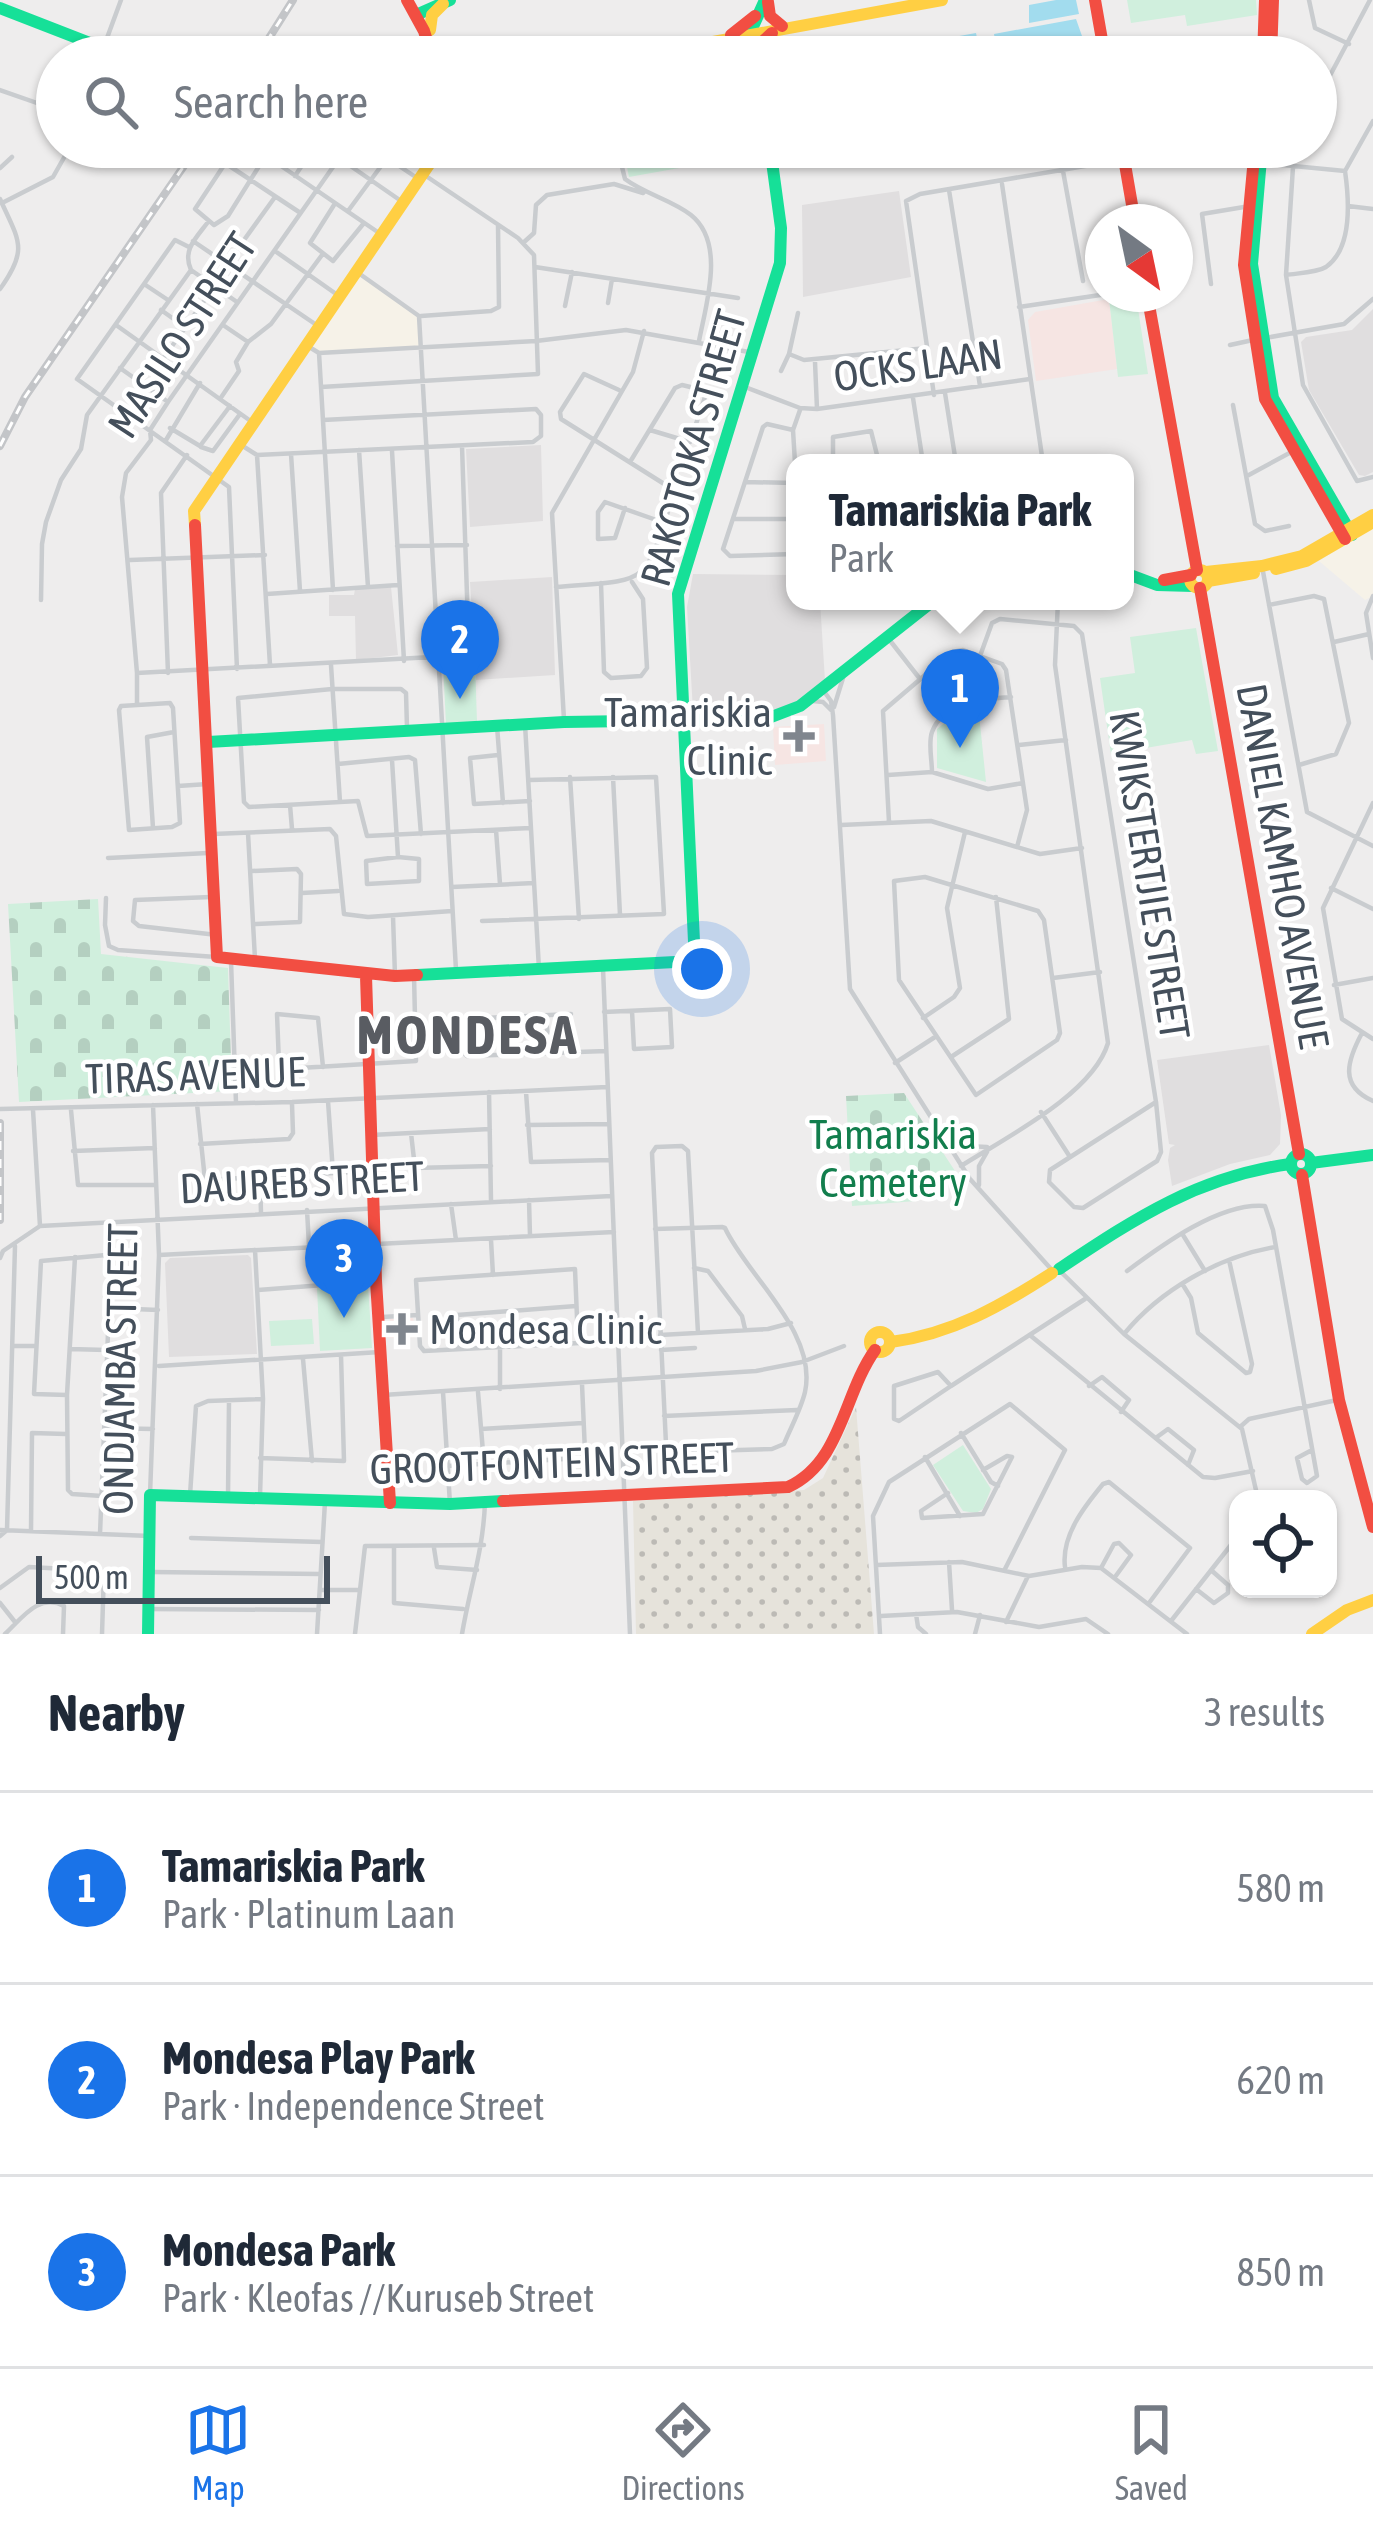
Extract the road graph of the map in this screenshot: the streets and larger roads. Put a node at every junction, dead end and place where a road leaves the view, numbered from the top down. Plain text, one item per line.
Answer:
1 (121, 0) edge
2 (435, 0) edge
3 (448, 0) edge
4 (767, 0) edge
5 (913, 0) edge
6 (942, 0) edge
7 (1095, 0) edge
8 (1269, 0) edge
9 (1309, 0) edge
10 (1370, 0) edge
11 (415, 7) edge
12 (0, 12) edge
13 (430, 30) junction
14 (755, 31) junction
15 (59, 36) edge
16 (109, 36) edge
17 (427, 36) edge
18 (431, 36) edge
19 (726, 36) edge
20 (731, 36) edge
21 (755, 36) edge
22 (757, 36) edge
23 (1101, 36) edge
24 (1268, 36) edge
25 (1332, 36) edge
26 (1337, 39) edge
27 (1348, 44) junction
28 (1337, 64) edge
29 (0, 90) edge
30 (36, 103) edge
31 (1373, 121) edge
32 (1364, 137) junction
33 (1373, 142) edge
34 (12, 157) dead end
35 (0, 168) edge
36 (58, 168) edge
37 (222, 168) edge
38 (233, 168) edge
39 (257, 168) edge
40 (284, 168) edge
41 (300, 168) edge
42 (332, 168) edge
43 (353, 168) edge
44 (379, 168) edge
45 (405, 168) edge
46 (425, 168) edge
47 (623, 168) edge
48 (772, 168) edge
49 (1074, 168) edge
50 (1125, 168) edge
51 (1256, 168) edge
52 (1293, 168) edge
53 (1306, 168) edge
54 (1063, 171) junction
55 (1345, 171) junction
56 (295, 176) junction
57 (421, 177) junction
58 (250, 179) junction
59 (370, 180) junction
60 (1001, 182) junction
61 (949, 190) junction
62 (316, 191) junction
63 (275, 197) junction
64 (1, 202) edge
65 (665, 202) junction
66 (334, 203) junction
67 (404, 203) junction
68 (1132, 204) edge
69 (1252, 206) junction
70 (1348, 206) junction
71 (1373, 209) edge
72 (299, 212) junction
73 (347, 212) junction
74 (208, 222) junction
75 (364, 223) junction
76 (498, 225) junction
77 (382, 235) junction
78 (523, 243) junction
79 (191, 244) junction
80 (273, 250) junction
81 (322, 255) junction
82 (226, 265) junction
83 (536, 267) junction
84 (190, 270) junction
85 (357, 272) junction
86 (572, 272) junction
87 (307, 274) junction
88 (1286, 275) junction
89 (611, 278) junction
90 (1083, 281) dead end
91 (251, 282) junction
92 (144, 284) junction
93 (1210, 284) dead end
94 (214, 287) junction
95 (0, 289) edge
96 (708, 294) junction
97 (339, 296) junction
98 (1085, 297) edge
99 (738, 298) dead end
100 (1373, 299) edge
101 (168, 300) junction
102 (237, 302) junction
103 (608, 303) dead end
104 (283, 305) junction
105 (565, 306) dead end
106 (1019, 307) junction
107 (161, 310) junction
108 (1150, 312) edge
109 (798, 313) dead end
110 (419, 316) junction
111 (221, 324) junction
112 (116, 326) junction
113 (318, 326) junction
114 (185, 327) junction
115 (644, 331) junction
116 (1296, 332) junction
117 (1258, 340) junction
118 (536, 341) junction
119 (699, 341) junction
120 (139, 342) junction
121 (248, 342) junction
122 (1230, 345) dead end
123 (420, 346) junction
124 (312, 348) junction
125 (927, 348) junction
126 (755, 353) junction
127 (788, 354) junction
128 (164, 358) junction
129 (815, 362) junction
130 (119, 368) junction
131 (782, 371) dead end
132 (188, 374) junction
133 (1030, 379) junction
134 (422, 382) junction
135 (200, 383) junction
136 (321, 387) junction
137 (745, 387) junction
138 (980, 387) junction
139 (621, 391) junction
140 (946, 393) junction
141 (934, 394) junction
142 (100, 396) junction
143 (913, 398) junction
144 (220, 399) junction
145 (168, 402) junction
146 (1233, 405) dead end
147 (230, 406) junction
148 (800, 408) junction
149 (818, 409) junction
150 (424, 415) junction
151 (246, 418) junction
152 (323, 420) junction
153 (170, 428) junction
154 (150, 430) junction
155 (650, 430) junction
156 (793, 430) junction
157 (166, 440) junction
158 (593, 440) junction
159 (238, 443) junction
160 (200, 446) junction
161 (462, 446) junction
162 (392, 448) junction
163 (426, 448) junction
164 (359, 450) junction
165 (1296, 450) junction
166 (325, 452) junction
167 (291, 454) junction
168 (794, 454) edge
169 (833, 454) edge
170 (876, 454) edge
171 (922, 454) edge
172 (955, 454) edge
173 (1042, 454) edge
174 (187, 455) junction
175 (257, 455) junction
176 (629, 463) junction
177 (216, 476) junction
178 (1246, 476) junction
179 (1373, 477) edge
180 (745, 482) junction
181 (786, 483) edge
182 (625, 508) junction
183 (733, 519) junction
184 (786, 519) edge
185 (1373, 519) edge
186 (664, 523) junction
187 (1289, 526) dead end
188 (1347, 534) junction
189 (467, 545) junction
190 (397, 546) junction
191 (431, 547) junction
192 (265, 554) junction
193 (786, 554) edge
194 (232, 557) junction
195 (197, 558) junction
196 (130, 560) junction
197 (162, 560) junction
198 (1263, 569) junction
199 (1134, 573) edge
200 (1199, 579) junction
201 (630, 581) junction
202 (601, 583) junction
203 (398, 585) junction
204 (368, 587) junction
205 (556, 587) junction
206 (333, 590) junction
207 (300, 591) junction
208 (267, 594) junction
209 (1373, 596) edge
210 (40, 600) dead end
211 (1269, 605) junction
212 (1367, 608) junction
213 (925, 610) edge
214 (1057, 610) edge
215 (1373, 616) edge
216 (1056, 623) junction
217 (1369, 634) junction
218 (889, 640) junction
219 (1334, 642) junction
220 (980, 656) junction
221 (1373, 658) edge
222 (438, 659) junction
223 (404, 661) junction
224 (331, 665) junction
225 (270, 668) junction
226 (237, 669) junction
227 (204, 672) junction
228 (137, 673) junction
229 (168, 673) junction
230 (843, 678) junction
231 (920, 679) junction
232 (332, 689) junction
233 (820, 694) junction
234 (1011, 697) junction
235 (137, 704) junction
236 (833, 715) junction
237 (684, 723) junction
238 (564, 724) junction
239 (525, 726) junction
240 (497, 728) junction
241 (439, 731) junction
242 (174, 732) junction
243 (406, 732) junction
244 (336, 736) junction
245 (1066, 740) junction
246 (240, 741) junction
247 (208, 742) junction
248 (1018, 745) junction
249 (499, 754) junction
250 (392, 760) junction
251 (338, 764) junction
252 (1299, 765) junction
253 (932, 772) junction
254 (888, 775) junction
255 (614, 776) junction
256 (571, 777) junction
257 (529, 780) junction
258 (1024, 783) junction
259 (209, 784) junction
260 (178, 786) junction
261 (340, 802) junction
262 (503, 802) junction
263 (530, 802) junction
264 (1373, 803) edge
265 (290, 805) junction
266 (890, 822) junction
267 (839, 825) junction
268 (153, 828) junction
269 (531, 828) junction
270 (292, 830) junction
271 (496, 830) junction
272 (965, 832) junction
273 (248, 833) junction
274 (447, 833) junction
275 (213, 834) junction
276 (396, 834) junction
277 (421, 834) junction
278 (1356, 838) junction
279 (1373, 846) edge
280 (1017, 847) junction
281 (1082, 848) junction
282 (214, 852) junction
283 (398, 856) junction
284 (108, 859) dead end
285 (251, 871) junction
286 (534, 883) junction
287 (500, 885) junction
288 (950, 885) junction
289 (452, 887) junction
290 (1330, 888) junction
291 (339, 891) junction
292 (302, 893) junction
293 (216, 896) junction
294 (995, 897) junction
295 (106, 898) dead end
296 (1373, 909) edge
297 (452, 910) junction
298 (393, 916) junction
299 (621, 917) junction
300 (579, 919) junction
301 (482, 921) dead end
302 (536, 921) junction
303 (256, 924) junction
304 (217, 935) junction
305 (224, 959) junction
306 (695, 961) junction
307 (255, 963) junction
308 (603, 964) junction
309 (539, 969) junction
310 (1101, 972) junction
311 (456, 974) junction
312 (414, 975) junction
313 (366, 976) junction
314 (395, 976) junction
315 (1052, 978) junction
316 (1373, 978) edge
317 (696, 985) dead end
318 (1334, 985) junction
319 (632, 1011) junction
320 (604, 1012) junction
321 (571, 1014) dead end
322 (546, 1016) junction
323 (923, 1018) junction
324 (1362, 1033) junction
325 (935, 1037) junction
326 (1373, 1039) edge
327 (606, 1051) junction
328 (549, 1054) junction
329 (949, 1058) junction
330 (894, 1063) junction
331 (368, 1064) junction
332 (323, 1066) junction
333 (607, 1087) junction
334 (526, 1090) junction
335 (489, 1092) junction
336 (369, 1097) junction
337 (328, 1100) junction
338 (1373, 1101) edge
339 (292, 1102) junction
340 (1156, 1102) junction
341 (236, 1103) junction
342 (196, 1104) junction
343 (153, 1105) junction
344 (0, 1109) edge
345 (33, 1110) junction
346 (70, 1110) junction
347 (1041, 1112) junction
348 (609, 1124) junction
349 (527, 1125) junction
350 (490, 1129) junction
351 (411, 1133) junction
352 (371, 1135) junction
353 (941, 1135) junction
354 (200, 1144) junction
355 (990, 1147) junction
356 (155, 1148) junction
357 (73, 1151) junction
358 (1373, 1155) edge
359 (1070, 1157) junction
360 (610, 1160) junction
361 (1301, 1164) junction
362 (491, 1166) junction
363 (961, 1166) junction
364 (372, 1171) junction
365 (333, 1173) junction
366 (260, 1178) junction
367 (156, 1184) junction
368 (980, 1191) junction
369 (611, 1196) junction
370 (529, 1200) junction
371 (491, 1202) junction
372 (452, 1204) junction
373 (374, 1208) junction
374 (307, 1210) junction
375 (261, 1213) junction
376 (158, 1220) junction
377 (40, 1226) junction
378 (692, 1228) junction
379 (655, 1229) junction
380 (614, 1232) junction
381 (1182, 1233) junction
382 (530, 1237) junction
383 (491, 1240) junction
384 (456, 1241) junction
385 (375, 1243) junction
386 (16, 1246) junction
387 (309, 1246) junction
388 (1275, 1247) junction
389 (255, 1250) junction
390 (159, 1255) junction
391 (74, 1257) junction
392 (0, 1258) edge
393 (1229, 1260) junction
394 (694, 1268) junction
395 (1126, 1270) dead end
396 (1056, 1271) junction
397 (1204, 1271) junction
398 (493, 1275) junction
399 (376, 1281) junction
400 (1183, 1285) junction
401 (258, 1289) junction
402 (1085, 1299) junction
403 (576, 1306) junction
404 (109, 1308) junction
405 (158, 1310) junction
406 (418, 1316) junction
407 (379, 1317) junction
408 (791, 1323) junction
409 (745, 1330) junction
410 (698, 1333) junction
411 (1124, 1334) junction
412 (660, 1335) junction
413 (1031, 1336) junction
414 (618, 1341) junction
415 (578, 1342) junction
416 (13, 1346) junction
417 (36, 1346) junction
418 (844, 1346) dead end
419 (458, 1348) junction
420 (500, 1348) junction
421 (695, 1348) dead end
422 (70, 1349) junction
423 (106, 1350) junction
424 (661, 1350) junction
425 (380, 1352) junction
426 (340, 1355) junction
427 (303, 1359) junction
428 (262, 1361) junction
429 (802, 1362) junction
430 (157, 1366) junction
431 (662, 1377) junction
432 (618, 1382) junction
433 (582, 1384) junction
434 (951, 1386) junction
435 (1089, 1386) junction
436 (500, 1389) junction
437 (478, 1390) junction
438 (442, 1392) junction
439 (67, 1395) junction
440 (383, 1395) junction
441 (263, 1399) junction
442 (229, 1400) junction
443 (1340, 1400) junction
444 (0, 1403) edge
445 (10, 1404) junction
446 (1304, 1406) junction
447 (798, 1410) junction
448 (1121, 1412) junction
449 (664, 1416) junction
450 (584, 1423) junction
451 (1240, 1427) junction
452 (105, 1428) junction
453 (153, 1429) junction
454 (481, 1429) junction
455 (962, 1433) junction
456 (67, 1434) junction
457 (0, 1435) edge
458 (10, 1436) junction
459 (1156, 1438) junction
460 (1312, 1450) junction
461 (925, 1457) junction
462 (260, 1458) junction
463 (312, 1461) junction
464 (484, 1464) junction
465 (1188, 1465) junction
466 (448, 1466) junction
467 (4, 1467) edge
468 (983, 1470) junction
469 (1253, 1471) junction
470 (998, 1486) junction
471 (1256, 1490) edge
472 (948, 1493) junction
473 (626, 1495) junction
474 (3, 1496) edge
475 (102, 1496) junction
476 (150, 1496) junction
477 (190, 1497) junction
478 (228, 1498) junction
479 (260, 1499) junction
480 (325, 1502) junction
481 (390, 1503) junction
482 (485, 1503) junction
483 (450, 1504) junction
484 (960, 1516) junction
485 (1373, 1527) edge
486 (31, 1531) junction
487 (2, 1532) edge
488 (100, 1534) junction
489 (150, 1536) junction
490 (191, 1538) dead end
491 (322, 1542) junction
492 (484, 1545) junction
493 (394, 1547) junction
494 (1229, 1547) edge
495 (434, 1548) junction
496 (949, 1562) junction
497 (876, 1565) junction
498 (1101, 1568) junction
499 (1005, 1569) junction
500 (478, 1570) junction
501 (1066, 1570) junction
502 (1211, 1570) junction
503 (149, 1571) junction
504 (320, 1574) junction
505 (1028, 1576) junction
506 (1115, 1577) junction
507 (0, 1588) edge
508 (359, 1589) junction
509 (1196, 1589) junction
510 (320, 1590) junction
511 (1373, 1600) edge
512 (0, 1603) edge
513 (1149, 1603) junction
514 (148, 1609) junction
515 (319, 1610) junction
516 (465, 1610) junction
517 (952, 1612) junction
518 (916, 1614) junction
519 (980, 1615) junction
520 (879, 1616) junction
521 (1171, 1621) junction
522 (1006, 1622) junction
523 (16, 1623) junction
524 (1056, 1624) junction
525 (1030, 1630) edge
526 (5, 1634) edge
527 (63, 1634) edge
528 (102, 1634) edge
529 (148, 1634) edge
530 (317, 1634) edge
531 (356, 1634) edge
532 (462, 1634) edge
533 (630, 1634) edge
534 (880, 1634) edge
535 (926, 1634) edge
536 (975, 1634) edge
537 (1058, 1634) edge
538 (1108, 1634) edge
539 (1187, 1634) edge
540 (1312, 1634) edge

1 - 16 street
2 - 11 street
3 - 11 street
3 - 13 street
4 - 14 street
4 - 14 street
5 - 14 street
6 - 14 street
7 - 23 street
8 - 24 street
9 - 25 street
10 - 27 street
11 - 13 street
11 - 17 street
12 - 15 street
13 - 18 street
14 - 19 street
14 - 20 street
14 - 21 street
14 - 22 street
26 - 27 street
27 - 28 street
29 - 30 street
31 - 32 street
32 - 33 street
32 - 55 street
34 - 35 street
36 - 64 street
37 - 74 street
38 - 58 street
39 - 58 street
40 - 56 street
41 - 56 street
42 - 62 street, MASILO STREET
43 - 59 street
44 - 59 street
45 - 57 street
46 - 57 street
47 - 65 street
48 - 126 street, RAKOTOKA STREET
49 - 54 street
50 - 68 street
51 - 69 street
52 - 88 street
53 - 55 street
54 - 60 street
54 - 90 street
55 - 70 street
56 - 62 street
57 - 67 street
57 - 76 street
58 - 63 street
58 - 74 street
59 - 67 street
59 - 73 street
60 - 61 street
60 - 106 street
61 - 125 street
61 - 138 street
62 - 66 street
62 - 72 street, MASILO STREET
63 - 72 street
63 - 82 street
64 - 95 street
65 - 78 street
65 - 96 street
66 - 73 street
66 - 81 street
67 - 77 street
69 - 93 street
69 - 117 street
70 - 71 street
70 - 88 street
72 - 80 street, MASILO STREET
73 - 75 street
74 - 79 street
75 - 77 street
75 - 81 street
76 - 78 street
76 - 110 street
77 - 85 street
78 - 83 street
79 - 82 street
79 - 84 street
79 - 92 street
80 - 87 street
80 - 91 street, MASILO STREET
81 - 87 street
82 - 91 street
83 - 86 street
83 - 118 street
84 - 94 street
84 - 101 street
85 - 97 street
85 - 110 street
86 - 89 street
86 - 105 street
87 - 97 street
87 - 104 street
88 - 116 street
89 - 96 street
89 - 103 street
91 - 102 street, MASILO STREET
91 - 104 street
92 - 101 street
92 - 112 street
94 - 102 street
94 - 114 street
96 - 99 street
96 - 119 street
97 - 113 street
98 - 106 street
100 - 116 street
101 - 107 street
102 - 111 street, MASILO STREET
104 - 113 street
104 - 121 street
106 - 133 street
107 - 114 street
107 - 120 street
108 - 200 street, DANIEL KAMHO AVENUE
109 - 127 street
110 - 123 street
111 - 121 street
111 - 132 street, MASILO STREET
112 - 120 street
112 - 142 street
113 - 124 street
114 - 128 street
115 - 118 street
115 - 119 street
115 - 139 street
116 - 117 street
116 - 179 street
117 - 122 street
117 - 165 street
118 - 123 street
118 - 134 street
119 - 126 street
120 - 128 street
120 - 130 street
121 - 144 street
123 - 124 street
123 - 134 street
124 - 136 street
124 - 151 street
125 - 129 street
125 - 141 street
126 - 137 street, RAKOTOKA STREET
127 - 129 street
127 - 131 street
128 - 132 street
129 - 149 street
130 - 142 street
130 - 145 street
132 - 135 street
132 - 145 street, MASILO STREET
133 - 138 street, OCKS LAAN
133 - 173 street
134 - 136 street
134 - 150 street
135 - 144 street
135 - 153 street
136 - 152 street
137 - 148 street, OCKS LAAN
137 - 237 street, RAKOTOKA STREET
138 - 140 street, OCKS LAAN
139 - 158 street
139 - 158 street
140 - 141 street, OCKS LAAN
140 - 172 street
141 - 143 street, OCKS LAAN
142 - 154 street
142 - 210 street
143 - 149 street, OCKS LAAN
143 - 171 street
144 - 147 street
145 - 154 street, MASILO STREET
146 - 178 street
147 - 151 street
147 - 160 street
148 - 149 street, OCKS LAAN
148 - 156 street
150 - 152 street
150 - 161 street
150 - 163 street
151 - 159 street
151 - 160 street
152 - 166 street
153 - 157 street
153 - 160 street
154 - 157 street
154 - 196 street, MASILO STREET
155 - 155 street
155 - 176 street
156 - 168 street
156 - 180 street
157 - 174 street
158 - 176 street
158 - 205 street
159 - 175 street
159 - 177 street
161 - 163 street
161 - 189 street
162 - 163 street
162 - 164 street
162 - 190 street
163 - 191 street
164 - 166 street
164 - 204 street
165 - 178 street
165 - 188 street
166 - 167 street
166 - 206 street
167 - 175 street
167 - 207 street
169 - 170 street
174 - 177 street
174 - 197 street
175 - 192 street
176 - 186 street
177 - 194 street
177 - 195 street
178 - 187 street
180 - 181 street
180 - 183 street
182 - 182 street
182 - 186 street
183 - 184 street
183 - 193 street
185 - 188 street
186 - 201 street
188 - 198 street
189 - 191 street
189 - 222 street
190 - 191 street
190 - 203 street
191 - 222 street
192 - 194 street
192 - 208 street
194 - 195 street
194 - 226 street
195 - 197 street
195 - 227 street
196 - 197 street
196 - 228 street, MASILO STREET
197 - 229 street
198 - 200 street
198 - 211 street
199 - 200 street
200 - 361 street, DANIEL KAMHO AVENUE
201 - 202 street
201 - 202 street
202 - 205 street
203 - 204 street
203 - 223 street
204 - 206 street
205 - 238 street
206 - 207 street
207 - 208 street
208 - 225 street
209 - 212 street
211 - 219 street
211 - 252 street
212 - 215 street
212 - 217 street
213 - 218 street
214 - 216 street
216 - 220 street
216 - 245 street
216 - 340 street, KWIKSTERTJIE STREET
217 - 219 street
217 - 221 street
218 - 230 street
218 - 231 street
218 - 233 street
219 - 252 street
220 - 231 street
220 - 234 street
222 - 223 street
222 - 241 street
223 - 224 street
224 - 225 street
224 - 232 street
225 - 226 street
226 - 227 street
227 - 229 street
227 - 247 street
228 - 229 street
228 - 235 street, MASILO STREET
230 - 233 street
230 - 236 street
231 - 254 street
232 - 243 street
232 - 244 street
232 - 246 street
233 - 236 street
233 - 236 street
233 - 237 street
234 - 248 street
234 - 253 street
235 - 242 street
235 - 268 street, MASILO STREET
236 - 267 street
237 - 238 street
237 - 306 street, RAKOTOKA STREET
238 - 239 street
239 - 240 street
239 - 257 street
240 - 241 street
240 - 249 street
241 - 243 street
241 - 274 street
242 - 260 street
242 - 268 street
243 - 244 street
244 - 246 street
244 - 251 street
245 - 248 street
245 - 281 street
246 - 247 street
246 - 265 street
247 - 259 street
248 - 258 street
249 - 262 street
249 - 262 street
250 - 251 street
250 - 276 street
250 - 277 street
251 - 261 street
252 - 278 street
253 - 254 street
253 - 258 street
254 - 266 street
255 - 256 street
255 - 299 street
255 - 299 street
256 - 257 street
256 - 300 street
257 - 263 street
258 - 280 street
259 - 260 street
259 - 275 street
260 - 268 street
261 - 265 street
261 - 276 street
262 - 263 street
263 - 269 street
264 - 278 street
265 - 270 street
266 - 267 street
266 - 272 street
267 - 330 street
269 - 271 street
269 - 286 street
270 - 273 street
270 - 291 street
271 - 274 street
271 - 287 street
272 - 280 street
272 - 288 street
273 - 275 street
273 - 285 street
274 - 277 street
274 - 289 street
275 - 282 street
276 - 277 street
276 - 283 street
278 - 279 street
278 - 290 street
280 - 281 street
281 - 310 street
282 - 284 street
282 - 293 street
283 - 283 street
285 - 292 street
285 - 303 street
286 - 287 street
286 - 302 street
287 - 289 street
288 - 294 street
288 - 323 street
288 - 323 street
289 - 297 street
290 - 296 street
290 - 318 street
291 - 292 street
291 - 298 street
292 - 303 street
293 - 304 street
293 - 304 street
294 - 315 street
294 - 329 street
295 - 305 street
297 - 298 street
297 - 311 street
298 - 314 street
299 - 300 street
300 - 302 street
301 - 302 street
302 - 309 street
303 - 307 street
304 - 305 street
305 - 307 street
305 - 341 street
306 - 308 street
306 - 317 street, RAKOTOKA STREET
307 - 313 street
308 - 309 street
308 - 320 street
309 - 311 street
310 - 315 street
310 - 347 street
311 - 312 street
312 - 314 street
312 - 331 street
313 - 314 street
313 - 331 street
315 - 329 street
316 - 318 street
318 - 324 street
319 - 319 street
319 - 320 street
320 - 327 street
321 - 322 street
322 - 328 street
322 - 328 street
323 - 325 street
324 - 326 street
324 - 338 street
325 - 329 street
325 - 330 street
327 - 328 street
327 - 333 street
330 - 353 street
331 - 332 street
331 - 336 street
332 - 332 street
333 - 334 street, TIRAS AVENUE
333 - 348 street
334 - 335 street, TIRAS AVENUE
334 - 349 street
335 - 336 street, TIRAS AVENUE
335 - 350 street
336 - 337 street, TIRAS AVENUE
336 - 352 street
337 - 339 street, TIRAS AVENUE
337 - 365 street
339 - 341 street, TIRAS AVENUE
339 - 354 street
340 - 359 street
340 - 359 street, KWIKSTERTJIE STREET
341 - 342 street, TIRAS AVENUE
342 - 343 street, TIRAS AVENUE
342 - 354 street
343 - 346 street, TIRAS AVENUE
343 - 356 street, ONDJAMBA STREET
344 - 345 street, TIRAS AVENUE
345 - 346 street, TIRAS AVENUE
345 - 377 street
346 - 357 street
347 - 355 street
347 - 359 street
348 - 349 street
348 - 360 street
349 - 360 street
350 - 351 street
350 - 362 street
351 - 352 street
351 - 362 street
352 - 364 street
353 - 355 street
353 - 363 street
354 - 366 street
355 - 363 street
355 - 368 street
356 - 357 street
356 - 367 street, ONDJAMBA STREET
357 - 367 street
358 - 361 street
360 - 369 street
361 - 396 street
361 - 443 street, DANIEL KAMHO AVENUE
362 - 371 street
363 - 368 street
364 - 365 street
364 - 373 street
365 - 366 street
366 - 375 street
367 - 376 street, ONDJAMBA STREET
368 - 396 street
369 - 370 street, DAUREB STREET
369 - 380 street
370 - 371 street, DAUREB STREET
370 - 382 street
371 - 372 street, DAUREB STREET
372 - 373 street, DAUREB STREET
372 - 384 street
373 - 374 street, DAUREB STREET
373 - 385 street
374 - 375 street, DAUREB STREET
374 - 387 street
375 - 376 street, DAUREB STREET
376 - 377 street, DAUREB STREET
376 - 390 street, ONDJAMBA STREET
377 - 386 street
378 - 379 street
378 - 379 street
378 - 394 street
378 - 408 street
379 - 412 street
380 - 382 street
380 - 414 street
381 - 388 street
381 - 395 street
381 - 397 street
382 - 383 street
383 - 384 street
383 - 398 street
384 - 385 street
385 - 387 street
385 - 399 street
386 - 392 street
386 - 416 street
387 - 389 street
388 - 393 street
388 - 446 street
389 - 390 street
389 - 401 street
390 - 405 street, ONDJAMBA STREET
391 - 404 street
391 - 417 street
391 - 422 street
393 - 397 street
393 - 400 street
394 - 409 street
394 - 410 street
396 - 402 street
396 - 473 street, GROOTFONTEIN STREET
397 - 400 street
398 - 403 street
398 - 406 street
399 - 401 street
399 - 407 street
400 - 411 street
401 - 428 street
402 - 411 street
402 - 413 street
403 - 415 street
403 - 419 street
404 - 405 street
404 - 423 street
405 - 430 street, ONDJAMBA STREET
406 - 407 street
406 - 419 street
407 - 425 street
408 - 409 street
408 - 429 street
409 - 410 street
410 - 412 street
411 - 451 street
412 - 424 street
413 - 434 street
413 - 435 street
414 - 415 street
414 - 432 street
415 - 420 street
416 - 417 street
416 - 445 street
417 - 439 street
418 - 429 street
419 - 420 street
420 - 436 street
421 - 424 street
422 - 423 street
422 - 439 street
423 - 452 street
424 - 431 street
425 - 426 street
425 - 440 street
426 - 427 street
426 - 463 street
427 - 428 street
427 - 463 street
428 - 430 street
428 - 441 street
429 - 431 street
429 - 447 street
430 - 453 street, ONDJAMBA STREET
431 - 432 street
431 - 449 street
432 - 433 street
432 - 473 street
433 - 436 street
433 - 450 street
434 - 434 street
435 - 448 street
435 - 448 street
436 - 437 street
437 - 438 street
437 - 454 street
438 - 440 street
438 - 466 street
439 - 456 street
440 - 481 street
441 - 442 street
441 - 462 street
442 - 477 street
442 - 478 street
443 - 446 street
443 - 485 street, DANIEL KAMHO AVENUE
444 - 445 street
445 - 458 street
446 - 451 street
446 - 460 street
447 - 449 street
447 - 449 street
448 - 459 street
450 - 454 street
450 - 464 street
451 - 469 street
452 - 453 street
452 - 475 street
453 - 476 street, ONDJAMBA STREET
454 - 464 street
455 - 461 street
455 - 468 street
455 - 499 street
456 - 475 street
456 - 486 street
457 - 458 street
458 - 467 street
459 - 465 street
459 - 465 street
460 - 460 street
461 - 472 street
461 - 497 street
462 - 463 street
462 - 479 street
464 - 466 street
465 - 469 street
466 - 483 street
467 - 474 street
468 - 470 street
468 - 470 street
469 - 471 street
470 - 484 street
472 - 484 street
472 - 484 street
473 - 482 street, GROOTFONTEIN STREET
473 - 533 street
474 - 487 street
475 - 488 street
476 - 477 street, GROOTFONTEIN STREET
476 - 489 street, ONDJAMBA STREET
477 - 478 street, GROOTFONTEIN STREET
478 - 479 street, GROOTFONTEIN STREET
479 - 480 street, GROOTFONTEIN STREET
480 - 481 street, GROOTFONTEIN STREET
480 - 491 street
481 - 483 street, GROOTFONTEIN STREET
482 - 483 street, GROOTFONTEIN STREET
482 - 492 street
486 - 487 street
486 - 488 street
488 - 489 street
489 - 503 street, ONDJAMBA STREET
490 - 491 street
491 - 504 street
492 - 495 street
492 - 500 street
493 - 495 street
493 - 508 street
493 - 516 street
494 - 502 street
495 - 500 street
496 - 497 street
496 - 499 street
496 - 517 street
497 - 520 street
498 - 501 street
498 - 506 street
498 - 506 street
499 - 505 street
500 - 516 street
501 - 505 street
501 - 513 street
502 - 509 street
502 - 509 street
503 - 504 street
503 - 514 street, ONDJAMBA STREET
504 - 510 street
505 - 522 street
506 - 513 street
507 - 528 street
508 - 510 street
508 - 531 street
509 - 521 street
510 - 515 street
511 - 540 street
512 - 523 street
513 - 521 street
514 - 515 street
514 - 529 street, ONDJAMBA STREET
515 - 530 street
516 - 532 street
517 - 518 street
517 - 519 street
518 - 520 street
518 - 535 street
519 - 522 street
519 - 536 street
520 - 534 street
521 - 539 street
522 - 525 street
523 - 526 street
523 - 527 street
524 - 525 street
524 - 537 street
524 - 538 street

